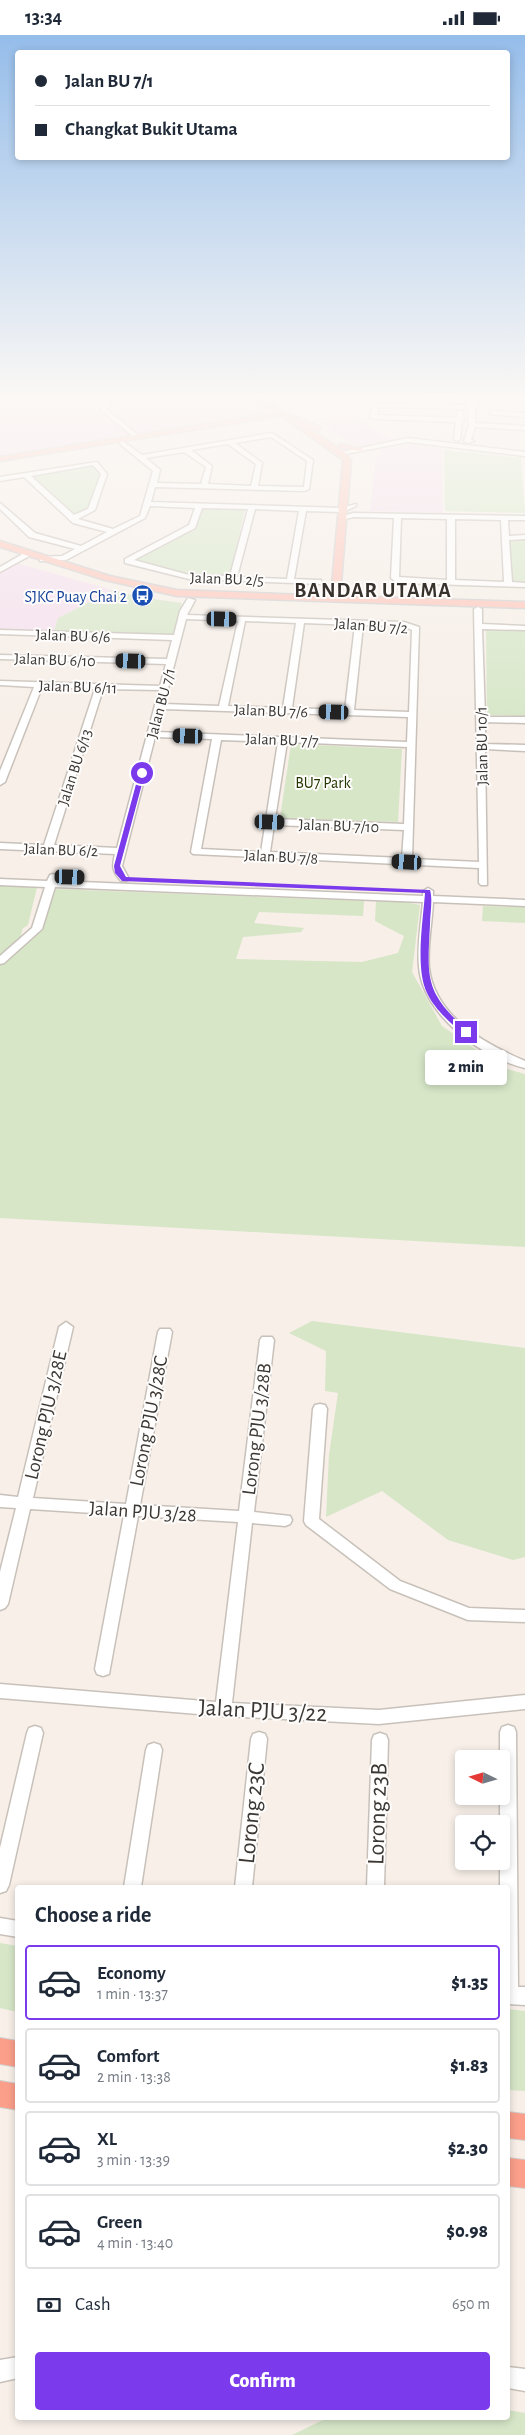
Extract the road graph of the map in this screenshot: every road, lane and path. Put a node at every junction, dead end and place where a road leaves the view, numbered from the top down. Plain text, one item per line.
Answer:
1 (2, 507) edge
2 (61, 507) edge
3 (92, 507) edge
4 (145, 507) edge
5 (199, 507) edge
6 (252, 507) joint
7 (344, 507) edge
8 (303, 509) junction
9 (343, 514) junction
10 (398, 516) junction
11 (451, 517) junction
12 (73, 518) junction
13 (525, 518) edge
14 (504, 519) junction
15 (114, 532) junction
16 (525, 537) edge
17 (506, 538) junction
18 (0, 544) edge
19 (81, 548) junction
20 (0, 552) edge
21 (22, 556) junction
22 (64, 561) junction
23 (0, 568) edge
24 (233, 579) junction
25 (290, 581) junction
26 (318, 582) dead end
27 (451, 583) junction
28 (508, 585) junction
29 (525, 585) edge
30 (168, 592) junction
31 (341, 595) junction
32 (188, 600) junction
33 (319, 601) junction
34 (365, 602) junction
35 (525, 605) edge
36 (478, 609) junction
37 (525, 610) edge
38 (184, 614) junction
39 (242, 619) junction
40 (300, 621) junction
41 (358, 623) junction
42 (478, 626) junction
43 (525, 628) edge
44 (0, 632) edge
45 (177, 638) junction
46 (0, 657) edge
47 (171, 662) junction
48 (0, 683) edge
49 (39, 684) junction
50 (100, 686) junction
51 (157, 688) dead end
52 (160, 706) junction
53 (223, 708) junction
54 (287, 710) junction
55 (349, 713) junction
56 (412, 715) junction
57 (480, 719) junction
58 (525, 720) edge
59 (152, 734) junction
60 (217, 737) junction
61 (283, 739) junction
62 (411, 745) junction
63 (481, 746) junction
64 (525, 748) edge
65 (0, 782) edge
66 (270, 822) junction
67 (408, 827) junction
68 (0, 846) edge
69 (48, 848) junction
70 (121, 851) junction
71 (265, 856) junction
72 (407, 862) junction
73 (484, 865) junction
74 (0, 875) edge
75 (124, 879) junction
76 (52, 880) junction
77 (0, 882) edge
78 (484, 883) dead end
79 (428, 895) junction
80 (525, 895) edge
81 (525, 903) edge
82 (0, 961) edge
83 (525, 1065) edge
84 (66, 1327) dead end
85 (165, 1332) dead end
86 (267, 1340) dead end
87 (320, 1409) dead end
88 (0, 1501) edge
89 (24, 1503) junction
90 (131, 1510) junction
91 (246, 1518) junction
92 (285, 1520) dead end
93 (0, 1604) edge
94 (525, 1616) edge
95 (103, 1669) dead end
96 (0, 1691) edge
97 (525, 1702) edge
98 (223, 1709) junction
99 (508, 1732) dead end
100 (35, 1733) dead end
101 (259, 1739) dead end
102 (380, 1740) dead end
103 (154, 1749) dead end
104 (0, 1885) edge
105 (132, 1885) edge
106 (243, 1885) edge
107 (375, 1885) edge
108 (0, 1926) edge
109 (15, 1928) edge
110 (514, 1995) edge
111 (0, 2051) edge
112 (15, 2054) edge
113 (0, 2094) edge
114 (15, 2096) edge
115 (510, 2125) edge
116 (525, 2127) edge
117 (510, 2172) edge
118 (525, 2174) edge
119 (15, 2368) edge
120 (0, 2371) edge
121 (510, 2378) edge
122 (525, 2380) edge

1 - 19 street
2 - 12 street
3 - 12 street
4 - 15 street
5 - 24 street, Jalan BU 2/5
6 - 8 street
6 - 24 street
7 - 9 main road
8 - 9 street
8 - 25 street, Jalan BU 2/5
9 - 10 street
9 - 31 main road
10 - 11 street
10 - 27 street
11 - 14 street
11 - 27 street
12 - 15 street
13 - 14 street
14 - 17 street
15 - 19 street
16 - 17 street
17 - 28 street
18 - 21 main road
19 - 22 street
20 - 21 main road
21 - 22 main road
21 - 23 street
21 - 32 main road
22 - 30 main road
24 - 25 street, Jalan BU 2/5
25 - 26 street
27 - 28 street
28 - 29 street
30 - 32 main road
30 - 33 main road
31 - 33 main road
31 - 34 main road
32 - 33 main road
32 - 38 street, Jalan BU 7/1
33 - 34 main road
34 - 35 main road
34 - 36 main road
36 - 37 main road
36 - 42 street, Jalan BU 10/1
38 - 39 street, Jalan BU 7/2
38 - 45 street, Jalan BU 7/1
39 - 40 street, Jalan BU 7/2
39 - 53 street
40 - 41 street, Jalan BU 7/2
40 - 54 street
41 - 55 street
41 - 56 street, Jalan BU 7/2
42 - 43 street
42 - 57 street, Jalan BU 10/1
44 - 45 street, Jalan BU 6/6
45 - 47 street, Jalan BU 7/1
46 - 47 street, Jalan BU 6/10
47 - 52 street, Jalan BU 7/1
48 - 49 street, Jalan BU 6/11
49 - 50 street, Jalan BU 6/11
49 - 65 street
50 - 51 street, Jalan BU 6/11
50 - 69 street, Jalan BU 6/13
52 - 53 street, Jalan BU 7/6
52 - 59 street, Jalan BU 7/1
53 - 54 street, Jalan BU 7/6
54 - 55 street, Jalan BU 7/6
55 - 56 street, Jalan BU 7/6
56 - 62 street, Jalan BU 7/2
57 - 58 street
57 - 63 street, Jalan BU 10/1
59 - 60 street, Jalan BU 7/7
59 - 70 street, Jalan BU 7/1
60 - 61 street, Jalan BU 7/7
60 - 71 street, Jalan BU 7/8
61 - 62 street, Jalan BU 7/7
61 - 66 street
62 - 67 street, Jalan BU 7/2
63 - 64 street
63 - 73 street, Jalan BU 10/1
66 - 67 street, Jalan BU 7/10
66 - 71 street
67 - 72 street, Jalan BU 7/2
68 - 69 street, Jalan BU 6/2
69 - 70 street, Jalan BU 6/2
70 - 75 street, Jalan BU 7/1
71 - 72 street, Jalan BU 7/8
72 - 73 street, Jalan BU 7/8
73 - 78 street, Jalan BU 10/1
74 - 76 street
75 - 76 street
75 - 79 street
76 - 77 street
76 - 79 street
76 - 82 street
79 - 80 street
79 - 81 street
79 - 83 street
84 - 89 street, Lorong PJU 3/28E
85 - 90 street, Lorong PJU 3/28C
86 - 91 street, Lorong PJU 3/28B
87 - 94 street
88 - 89 street, Jalan PJU 3/28
89 - 90 street, Jalan PJU 3/28
89 - 93 street, Lorong PJU 3/28E
90 - 91 street, Jalan PJU 3/28
90 - 95 street, Lorong PJU 3/28C
91 - 92 street, Jalan PJU 3/28
91 - 98 street, Lorong PJU 3/28B
96 - 98 street, Jalan PJU 3/22
97 - 98 street, Jalan PJU 3/22
99 - 110 street
100 - 104 street
101 - 106 street, Lorong 23C
102 - 107 street, Lorong 23B
103 - 105 street
108 - 109 street
111 - 112 highway
113 - 114 highway
115 - 116 highway
117 - 118 highway
119 - 120 street
121 - 122 street

